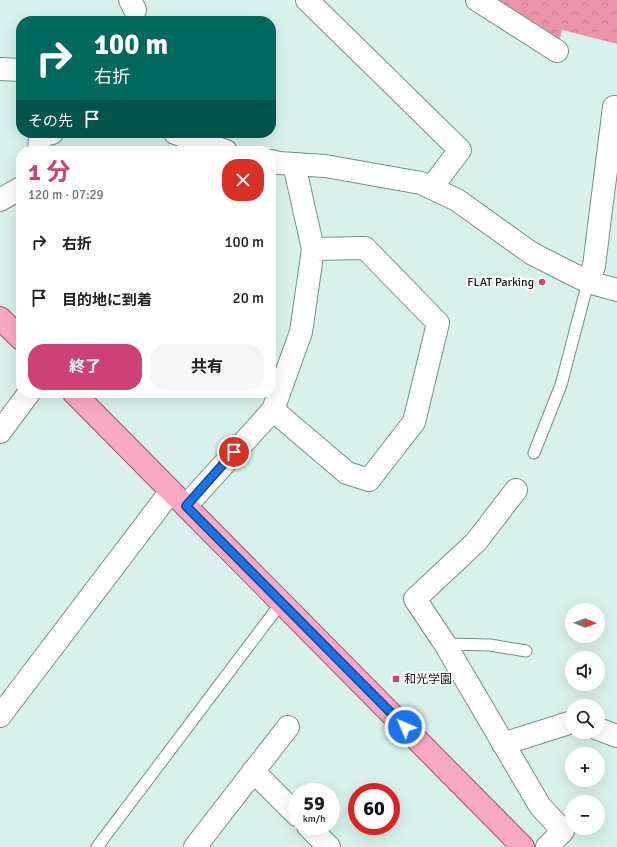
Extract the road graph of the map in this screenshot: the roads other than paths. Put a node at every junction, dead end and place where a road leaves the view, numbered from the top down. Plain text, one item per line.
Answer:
1 (307, 0) edge
2 (477, 0) edge
3 (557, 51) dead end
4 (0, 69) edge
5 (16, 70) edge
6 (614, 107) dead end
7 (189, 138) edge
8 (212, 146) edge
9 (276, 162) edge
10 (294, 164) junction
11 (431, 188) junction
12 (16, 191) edge
13 (0, 200) edge
14 (313, 249) junction
15 (588, 282) junction
16 (617, 290) edge
17 (0, 318) edge
18 (16, 334) edge
19 (25, 398) edge
20 (79, 398) edge
21 (274, 410) junction
22 (0, 432) edge
23 (534, 453) dead end
24 (516, 490) dead end
25 (179, 498) junction
26 (281, 603) junction
27 (445, 644) junction
28 (526, 652) dead end
29 (0, 716) edge
30 (565, 724) edge
31 (288, 727) dead end
32 (605, 732) edge
33 (617, 736) edge
34 (503, 744) junction
35 (253, 770) junction
36 (288, 806) edge
37 (317, 835) edge
38 (97, 847) edge
39 (195, 847) edge
40 (329, 847) edge
41 (523, 847) edge
42 (547, 847) edge

1 - 11 street
2 - 3 street
4 - 5 street
6 - 15 street
7 - 8 street
9 - 10 street
10 - 11 street
10 - 14 street
11 - 15 street
12 - 13 street
14 - 21 street
14 - 21 street
15 - 16 street
15 - 23 lane
17 - 18 main road
19 - 22 street
20 - 25 main road
21 - 25 street
24 - 27 street
25 - 26 main road
25 - 29 street
26 - 38 lane
26 - 41 main road
27 - 28 lane
27 - 34 street
30 - 34 street
31 - 35 street
32 - 33 street
34 - 42 street
35 - 36 street
35 - 39 street
37 - 40 street

